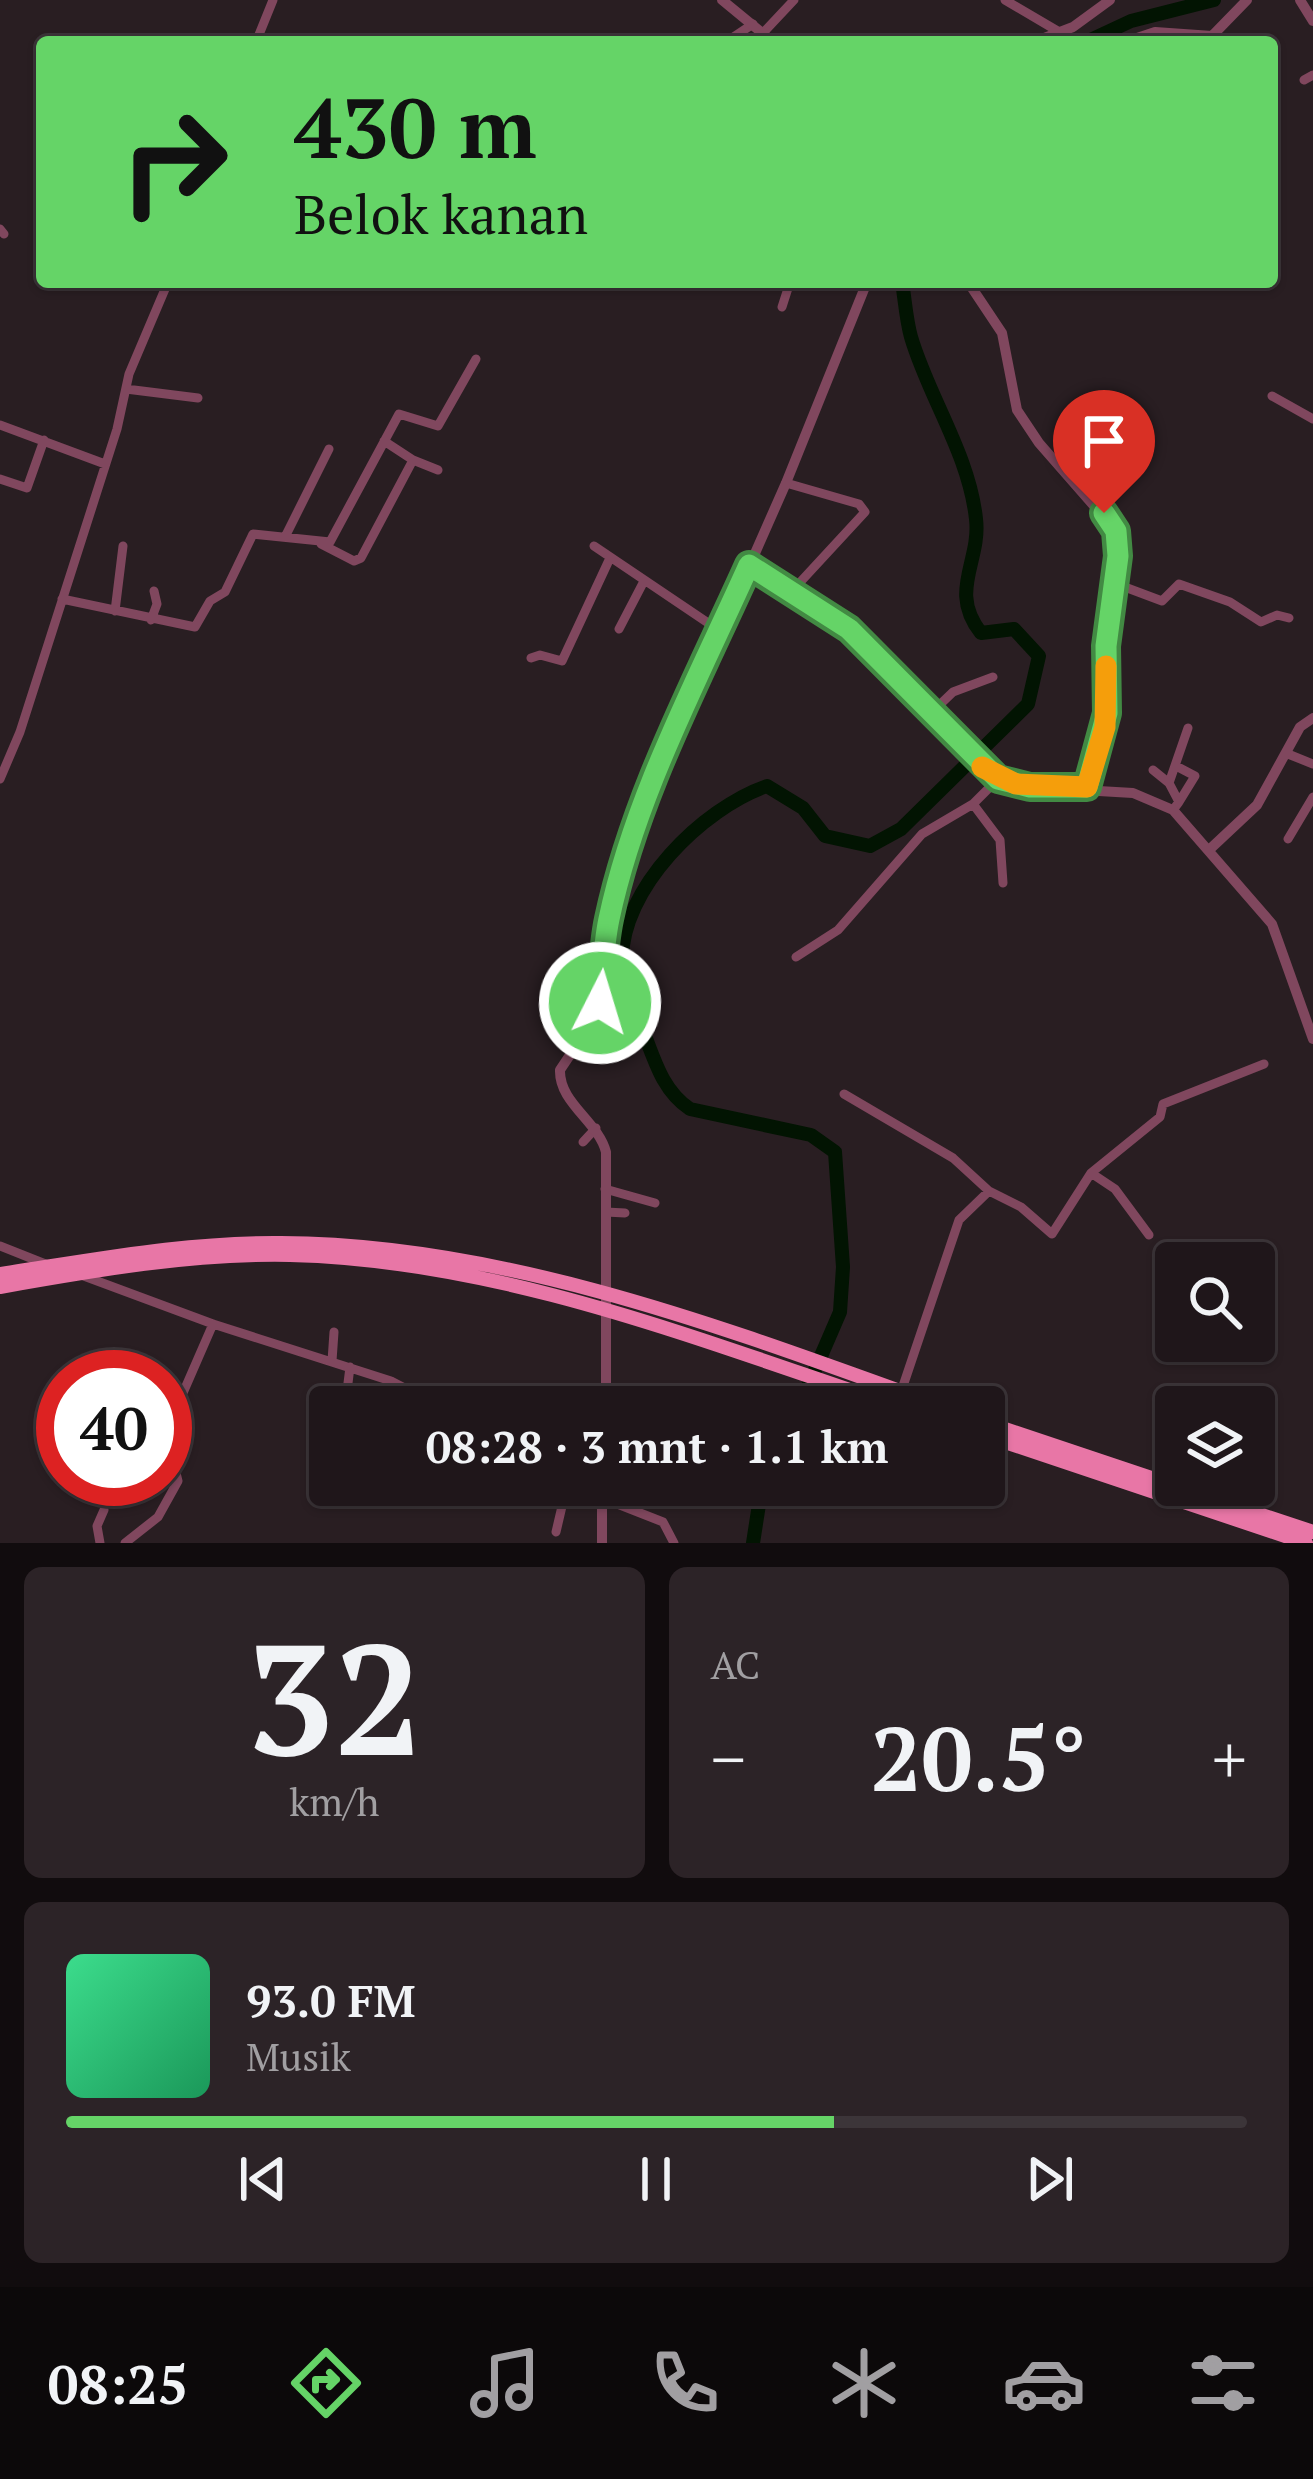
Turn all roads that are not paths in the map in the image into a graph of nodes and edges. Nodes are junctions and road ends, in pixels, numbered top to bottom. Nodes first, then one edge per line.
1 (273, 0) edge
2 (722, 0) edge
3 (794, 0) edge
4 (1005, 0) edge
5 (1110, 0) edge
6 (1247, 0) edge
7 (1300, 0) edge
8 (1313, 21) edge
9 (763, 33) edge
10 (1061, 33) junction
11 (258, 36) edge
12 (1052, 36) edge
13 (1143, 36) edge
14 (1212, 36) edge
15 (1212, 36) edge
16 (166, 288) edge
17 (788, 288) edge
18 (865, 288) edge
19 (972, 288) edge
20 (782, 307) dead end
21 (476, 359) dead end
22 (126, 388) junction
23 (1272, 396) dead end
24 (198, 398) dead end
25 (1313, 419) edge
26 (0, 425) edge
27 (44, 440) junction
28 (384, 441) junction
29 (329, 448) dead end
30 (412, 460) junction
31 (104, 464) junction
32 (438, 470) dead end
33 (0, 479) edge
34 (786, 483) junction
35 (285, 537) junction
36 (321, 544) junction
37 (123, 546) dead end
38 (594, 546) dead end
39 (610, 558) junction
40 (749, 565) junction
41 (643, 583) junction
42 (1114, 584) junction
43 (154, 591) dead end
44 (792, 591) junction
45 (62, 599) junction
46 (115, 611) junction
47 (1289, 618) dead end
48 (151, 620) junction
49 (619, 629) dead end
50 (720, 631) junction
51 (531, 658) dead end
52 (993, 677) dead end
53 (929, 715) junction
54 (1313, 718) edge
55 (1188, 728) dead end
56 (1288, 754) junction
57 (1313, 764) edge
58 (1176, 766) junction
59 (1153, 770) dead end
60 (0, 779) edge
61 (998, 779) junction
62 (1169, 783) junction
63 (1087, 787) junction
64 (1313, 797) edge
65 (973, 804) junction
66 (1176, 806) junction
67 (1288, 839) dead end
68 (1209, 850) junction
69 (1003, 883) dead end
70 (796, 957) dead end
71 (1313, 1039) edge
72 (1264, 1064) dead end
73 (844, 1094) dead end
74 (596, 1128) junction
75 (583, 1142) dead end
76 (1091, 1173) junction
77 (605, 1190) junction
78 (989, 1191) junction
79 (655, 1203) dead end
80 (606, 1212) junction
81 (625, 1213) dead end
82 (1149, 1235) dead end
83 (0, 1246) edge
84 (103, 1263) junction
85 (52, 1267) junction
86 (0, 1274) edge
87 (77, 1274) junction
88 (0, 1286) edge
89 (604, 1302) junction
90 (213, 1324) junction
91 (334, 1332) dead end
92 (332, 1361) junction
93 (350, 1367) junction
94 (192, 1368) edge
95 (348, 1386) edge
96 (393, 1386) edge
97 (606, 1386) edge
98 (862, 1386) edge
99 (905, 1386) edge
100 (1005, 1428) edge
101 (1005, 1442) edge
102 (164, 1506) edge
103 (562, 1506) edge
104 (602, 1506) edge
105 (630, 1506) edge
106 (104, 1510) dead end
107 (556, 1532) dead end
108 (1313, 1532) edge
109 (1284, 1540) edge
110 (100, 1543) edge
111 (125, 1543) edge
112 (602, 1543) edge
113 (674, 1543) edge
114 (1306, 1543) edge

1 - 11 street
2 - 9 street
3 - 9 street
4 - 10 street
5 - 10 street
6 - 14 street
7 - 8 street
10 - 12 street
13 - 15 street
16 - 22 street
17 - 20 street
18 - 34 street
19 - 42 street
21 - 28 street
22 - 24 street
22 - 31 street
23 - 25 street
26 - 27 street
27 - 31 street
27 - 33 street
28 - 30 street
28 - 36 street
29 - 35 street
30 - 32 street
30 - 36 street
31 - 45 street
34 - 40 street
34 - 44 street
35 - 36 street
35 - 48 street
37 - 46 street
38 - 39 street
39 - 41 street
39 - 51 street
40 - 44 street
40 - 50 street
41 - 49 street
41 - 50 street
42 - 47 street
42 - 63 street
43 - 48 street
44 - 53 street
45 - 46 street
45 - 60 street
46 - 48 street
50 - 74 street
52 - 53 street
53 - 61 street
54 - 56 street
55 - 58 street
56 - 57 street
56 - 68 street
58 - 62 street
58 - 66 street
59 - 62 street
61 - 63 street
61 - 65 street
62 - 66 street
63 - 66 street
64 - 67 street
65 - 69 street
65 - 70 street
66 - 68 street
68 - 71 street
72 - 76 street
73 - 78 street
74 - 75 street
74 - 77 street
76 - 78 street
76 - 82 street
77 - 79 street
77 - 80 street
78 - 99 street
80 - 81 street
80 - 89 street
83 - 85 street
84 - 85 highway
84 - 87 highway
84 - 89 highway
85 - 86 highway
85 - 87 street
87 - 88 highway
87 - 90 street
89 - 97 street
89 - 98 highway
90 - 92 street
90 - 94 street
91 - 92 street
92 - 93 street
93 - 95 street
93 - 96 street
100 - 108 highway
101 - 109 highway
102 - 111 street
103 - 107 street
104 - 112 street
105 - 113 street
106 - 110 street
109 - 114 highway

